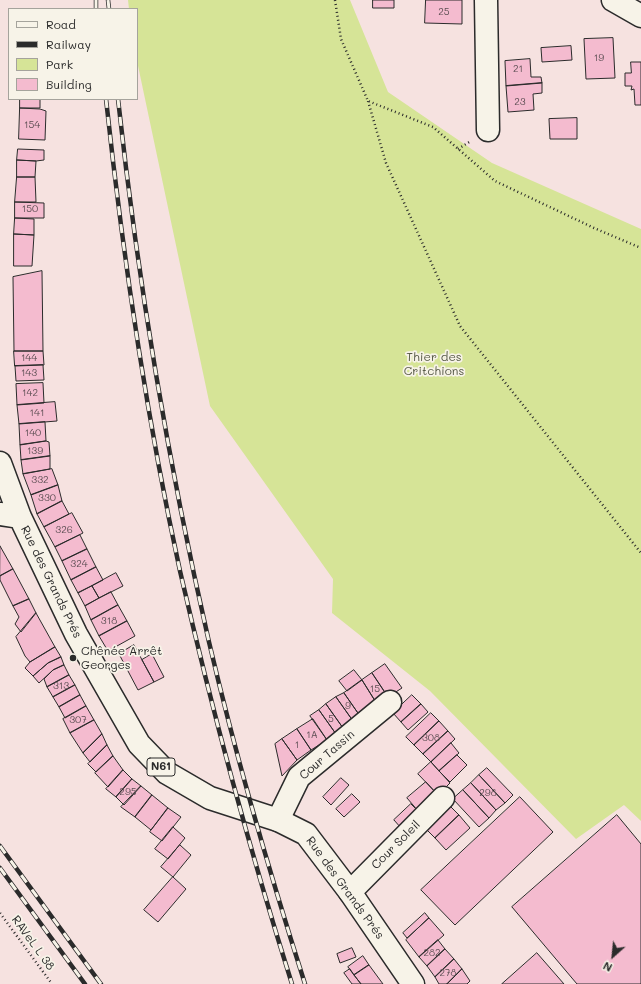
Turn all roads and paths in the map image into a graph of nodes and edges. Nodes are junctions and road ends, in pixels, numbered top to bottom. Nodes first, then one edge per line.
1 (335, 0) edge
2 (486, 0) edge
3 (613, 0) edge
4 (641, 16) edge
5 (368, 101) junction
6 (488, 130) dead end
7 (641, 248) edge
8 (0, 463) edge
9 (10, 516) edge
10 (641, 553) edge
11 (390, 702) dead end
12 (443, 798) dead end
13 (278, 820) junction
14 (350, 892) junction
15 (0, 913) edge
16 (52, 984) edge
17 (413, 984) edge

1 - 5 path
2 - 6 main road
3 - 4 main road
5 - 7 path
5 - 10 path
8 - 9 main road, Rue des Grands Prés / N61
9 - 13 main road, Rue des Grands Prés / N61
11 - 13 main road, Cour Tassin
12 - 14 main road, Cour Soleil
13 - 14 main road, Rue des Grands Prés / N61
14 - 17 main road, Rue des Grands Prés / N61
15 - 16 path, RAVeL L 38

